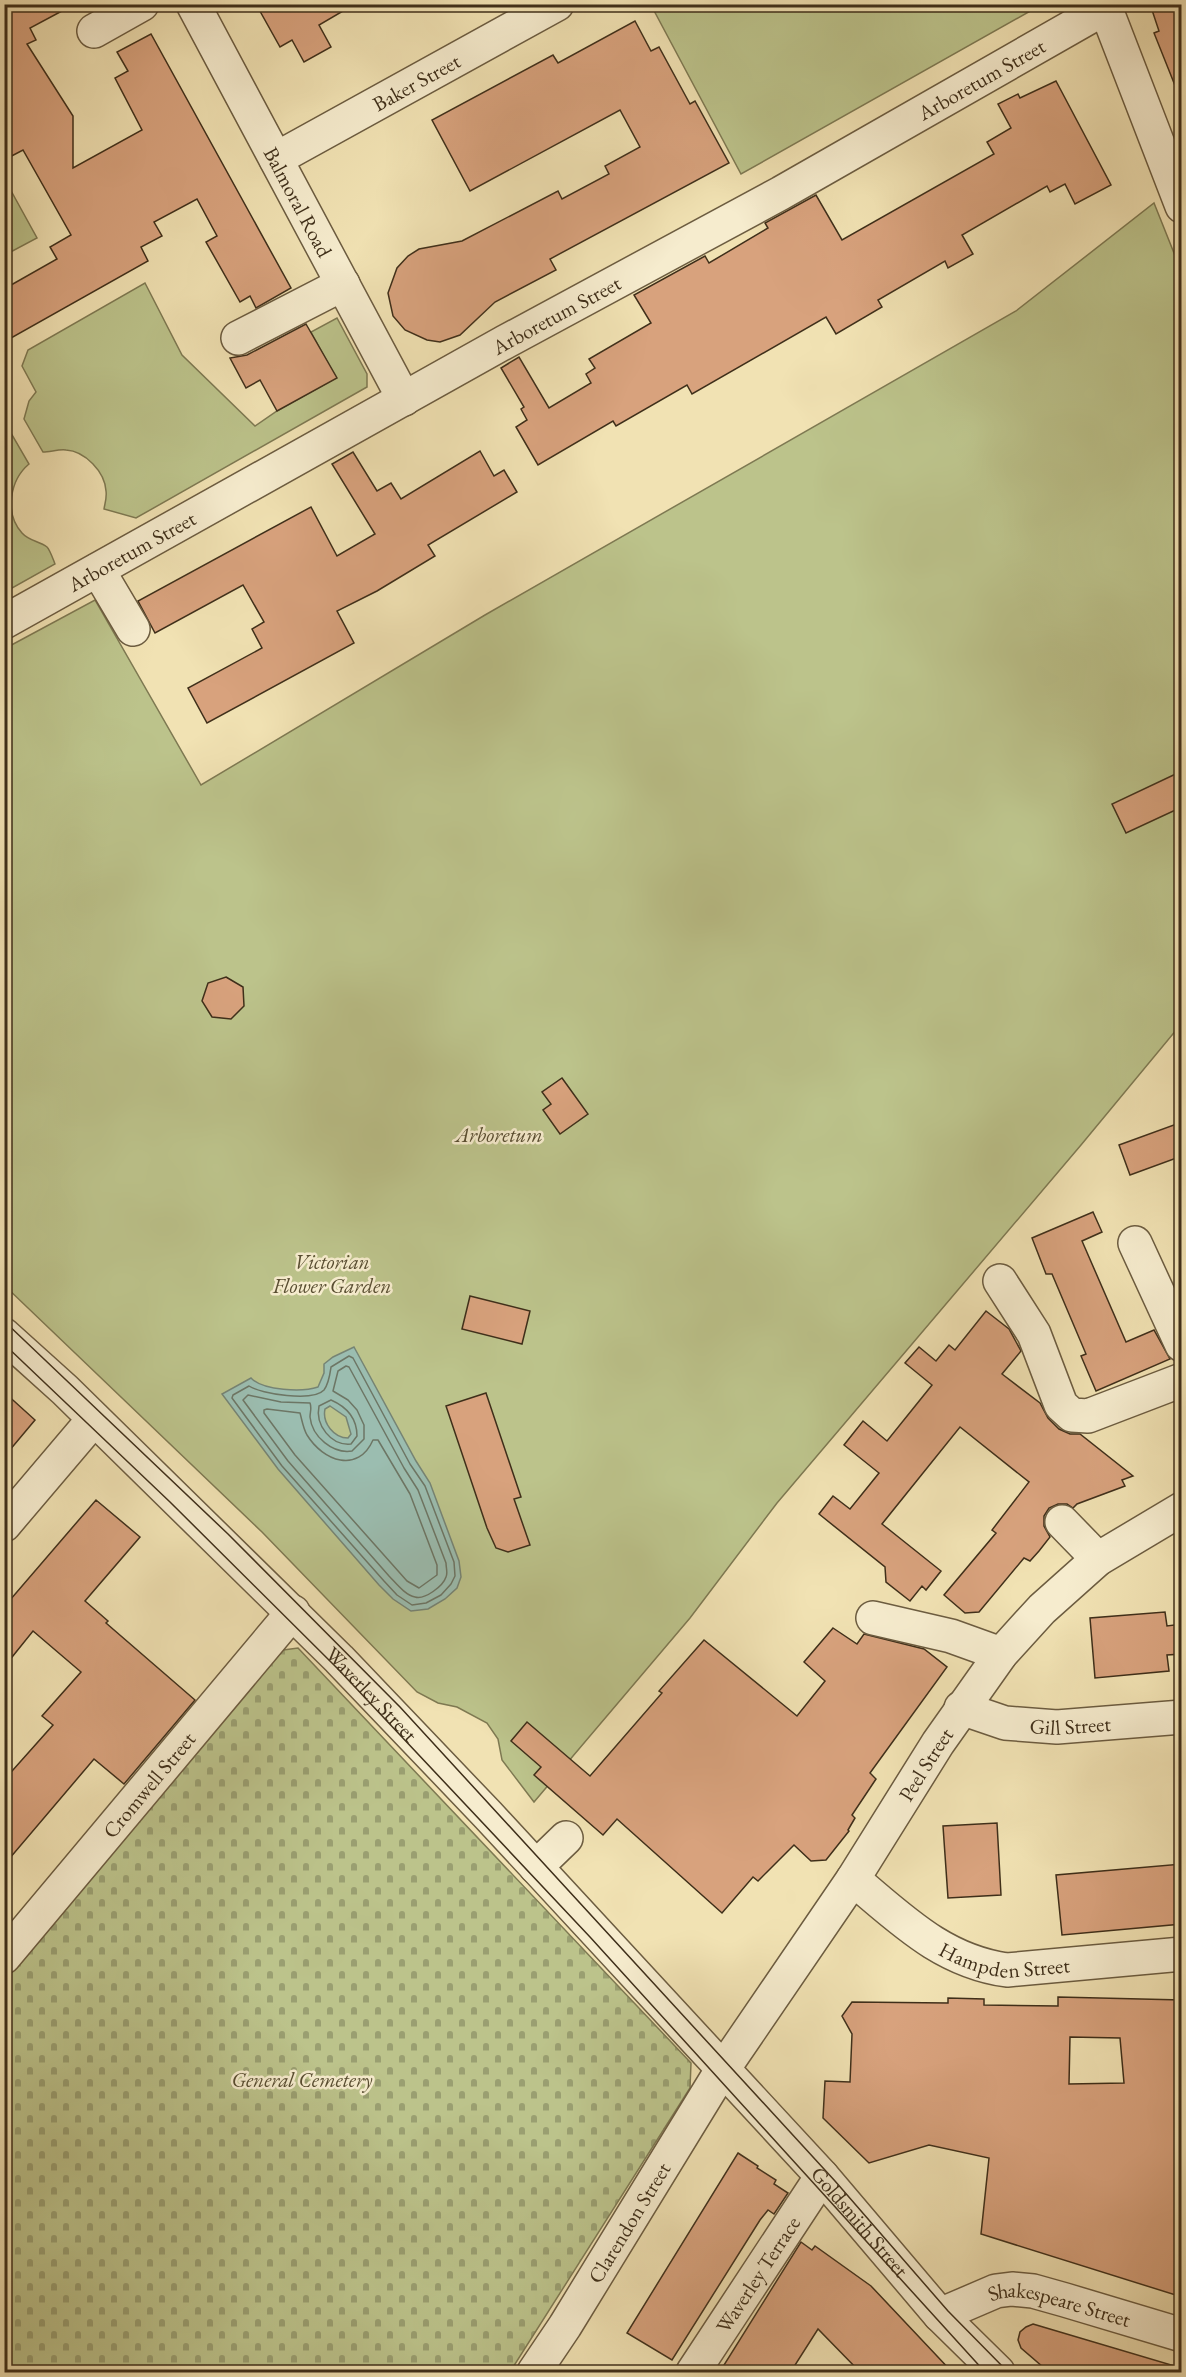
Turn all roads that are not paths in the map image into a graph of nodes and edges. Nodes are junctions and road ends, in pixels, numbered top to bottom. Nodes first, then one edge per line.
1 (142, 4) edge
2 (193, 4) edge
3 (556, 4) edge
4 (1105, 6) edge
5 (94, 31) dead end
6 (276, 159) junction
7 (1182, 206) edge
8 (343, 284) junction
9 (238, 338) dead end
10 (404, 399) junction
11 (98, 570) junction
12 (4, 622) edge
13 (133, 629) dead end
14 (1135, 1243) dead end
15 (1000, 1281) dead end
16 (4, 1335) edge
17 (1182, 1345) edge
18 (1182, 1380) edge
19 (94, 1419) junction
20 (1182, 1509) edge
21 (1062, 1522) dead end
22 (4, 1525) edge
23 (1098, 1559) junction
24 (293, 1612) junction
25 (873, 1618) dead end
26 (1001, 1653) junction
27 (961, 1708) junction
28 (1182, 1717) edge
29 (566, 1838) dead end
30 (536, 1867) junction
31 (853, 1879) junction
32 (1182, 1954) edge
33 (4, 1957) edge
34 (723, 2070) junction
35 (822, 2176) junction
36 (940, 2315) junction
37 (1182, 2335) edge
38 (534, 2373) edge
39 (693, 2373) edge
40 (998, 2373) edge

1 - 5 street
2 - 6 street, Balmoral Road
3 - 6 street, Baker Street
4 - 7 street
4 - 10 street, Arboretum Street
6 - 8 street, Balmoral Road
8 - 9 street
8 - 10 street, Balmoral Road
10 - 11 street, Arboretum Street
11 - 12 street, Arboretum Street
11 - 13 street
14 - 17 street
15 - 18 street
16 - 19 street, Waverley Street
19 - 22 street
19 - 24 street, Waverley Street
20 - 23 street, Peel Street
21 - 23 street
23 - 26 street, Peel Street
24 - 30 street, Waverley Street
24 - 33 street, Cromwell Street
25 - 26 street
26 - 27 street, Peel Street
27 - 28 street, Gill Street
27 - 31 street, Peel Street
29 - 30 street
30 - 34 street, Waverley Street
31 - 32 street, Hampden Street
31 - 34 street, Peel Street
34 - 35 street, Goldsmith Street
34 - 38 street, Clarendon Street
35 - 36 street, Goldsmith Street
35 - 39 street, Waverley Terrace
36 - 37 street, Shakespeare Street
36 - 40 street, Goldsmith Street

